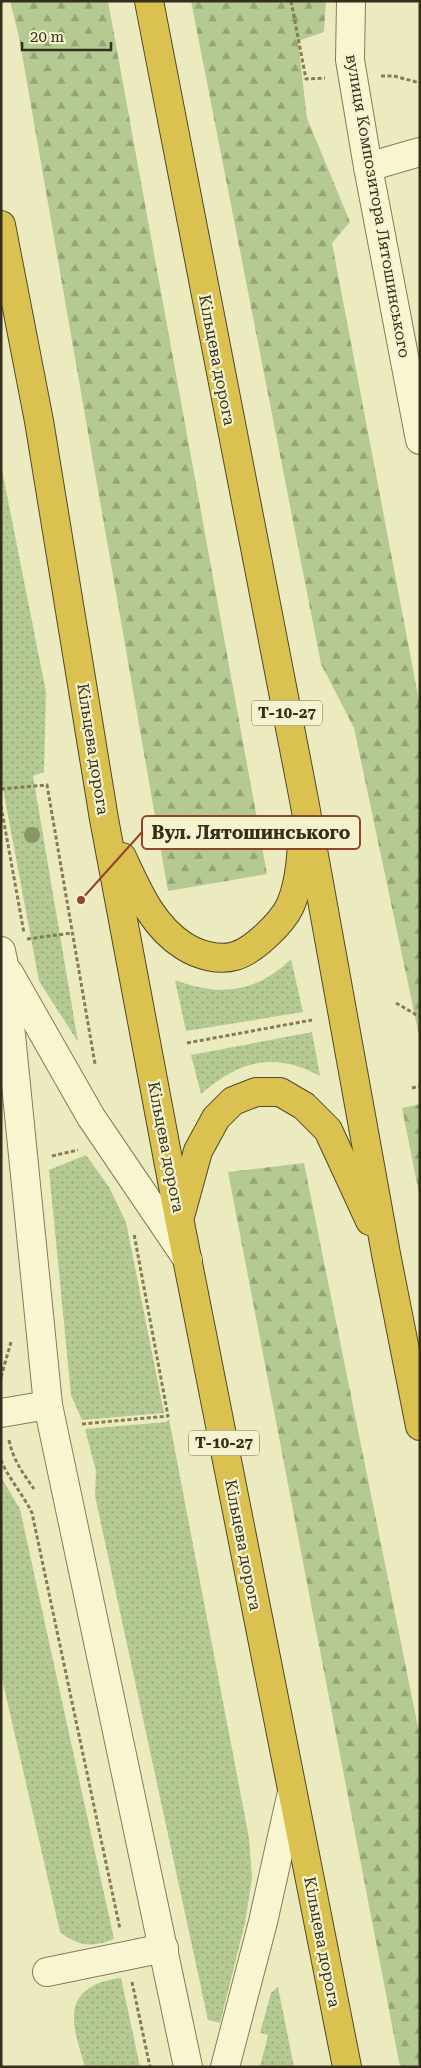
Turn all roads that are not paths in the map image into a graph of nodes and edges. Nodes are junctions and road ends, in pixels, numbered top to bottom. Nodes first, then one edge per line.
1 (149, 1) edge
2 (351, 1) edge
3 (420, 152) edge
4 (368, 168) junction
5 (1, 225) edge
6 (420, 440) edge
7 (304, 800) junction
8 (104, 819) junction
9 (11, 955) edge
10 (7, 1057) edge
11 (179, 1218) junction
12 (386, 1254) junction
13 (188, 1260) junction
14 (48, 1404) junction
15 (1, 1413) edge
16 (420, 1426) edge
17 (292, 1792) junction
18 (164, 1948) junction
19 (47, 1972) dead end
20 (188, 2067) edge
21 (226, 2067) edge
22 (347, 2067) edge

1 - 7 highway, Кільцева дорога / Т-10-27
2 - 4 street, вулиця Композитора Лятошинського
3 - 4 street
4 - 6 street, вулиця Композитора Лятошинського
5 - 8 highway, Кільцева дорога / Т-10-27
7 - 8 highway
7 - 12 highway, Кільцева дорога / Т-10-27
8 - 11 highway, Кільцева дорога / Т-10-27
9 - 10 street
9 - 13 street
10 - 14 street
11 - 12 highway
11 - 13 highway, Кільцева дорога / Т-10-27
12 - 16 highway, Кільцева дорога / Т-10-27
13 - 17 highway, Кільцева дорога / Т-10-27
14 - 15 street
14 - 18 street
17 - 21 street
17 - 22 highway, Кільцева дорога / Т-10-27
18 - 19 street
18 - 20 street

